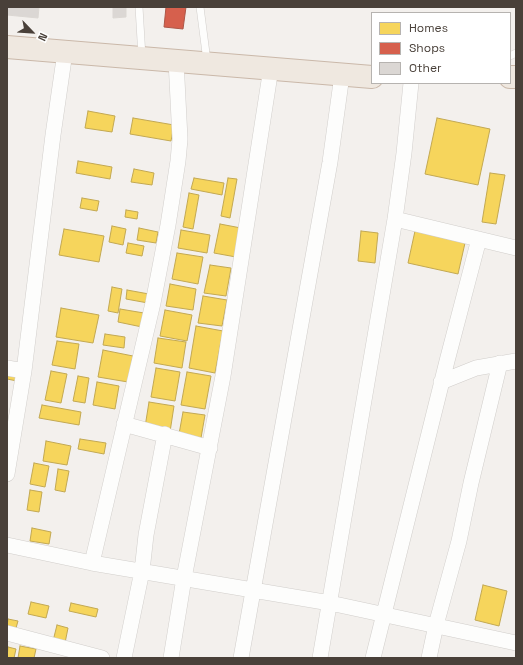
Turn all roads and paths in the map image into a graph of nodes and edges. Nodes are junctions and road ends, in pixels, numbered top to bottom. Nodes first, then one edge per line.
1 (139, 7) edge
2 (200, 7) edge
3 (7, 47) edge
4 (65, 52) junction
5 (142, 58) junction
6 (176, 60) junction
7 (208, 63) junction
8 (271, 68) junction
9 (342, 75) junction
10 (371, 77) edge
11 (411, 84) edge
12 (395, 219) junction
13 (479, 239) junction
14 (516, 248) edge
15 (516, 361) edge
16 (500, 363) junction
17 (7, 368) edge
18 (24, 371) junction
19 (441, 382) junction
20 (124, 424) junction
21 (165, 434) junction
22 (210, 448) junction
23 (7, 474) edge
24 (7, 545) edge
25 (92, 563) junction
26 (142, 571) junction
27 (184, 578) junction
28 (253, 590) junction
29 (330, 603) junction
30 (383, 614) junction
31 (436, 625) junction
32 (7, 633) edge
33 (516, 643) edge
34 (102, 658) edge
35 (124, 658) edge
36 (170, 658) edge
37 (241, 658) edge
38 (320, 658) edge
39 (373, 658) edge
40 (429, 658) edge

1 - 5 lane
2 - 7 lane
3 - 4 highway
4 - 5 highway
4 - 18 street
5 - 6 highway
6 - 7 highway
6 - 20 street
7 - 8 highway
8 - 9 highway
8 - 22 street
9 - 10 highway
9 - 28 street
11 - 12 street
12 - 13 street
12 - 29 street
13 - 14 street
13 - 19 street
15 - 16 street
16 - 19 street
16 - 31 street
17 - 18 street
18 - 23 street
19 - 30 street
20 - 21 street
20 - 25 street
21 - 22 street
21 - 26 street
22 - 27 street
24 - 25 street
25 - 26 street
26 - 27 street
26 - 35 street
27 - 28 street
27 - 36 street
28 - 29 street
28 - 37 street
29 - 30 street
29 - 38 street
30 - 31 street
30 - 39 street
31 - 33 street
31 - 40 street
32 - 34 street

